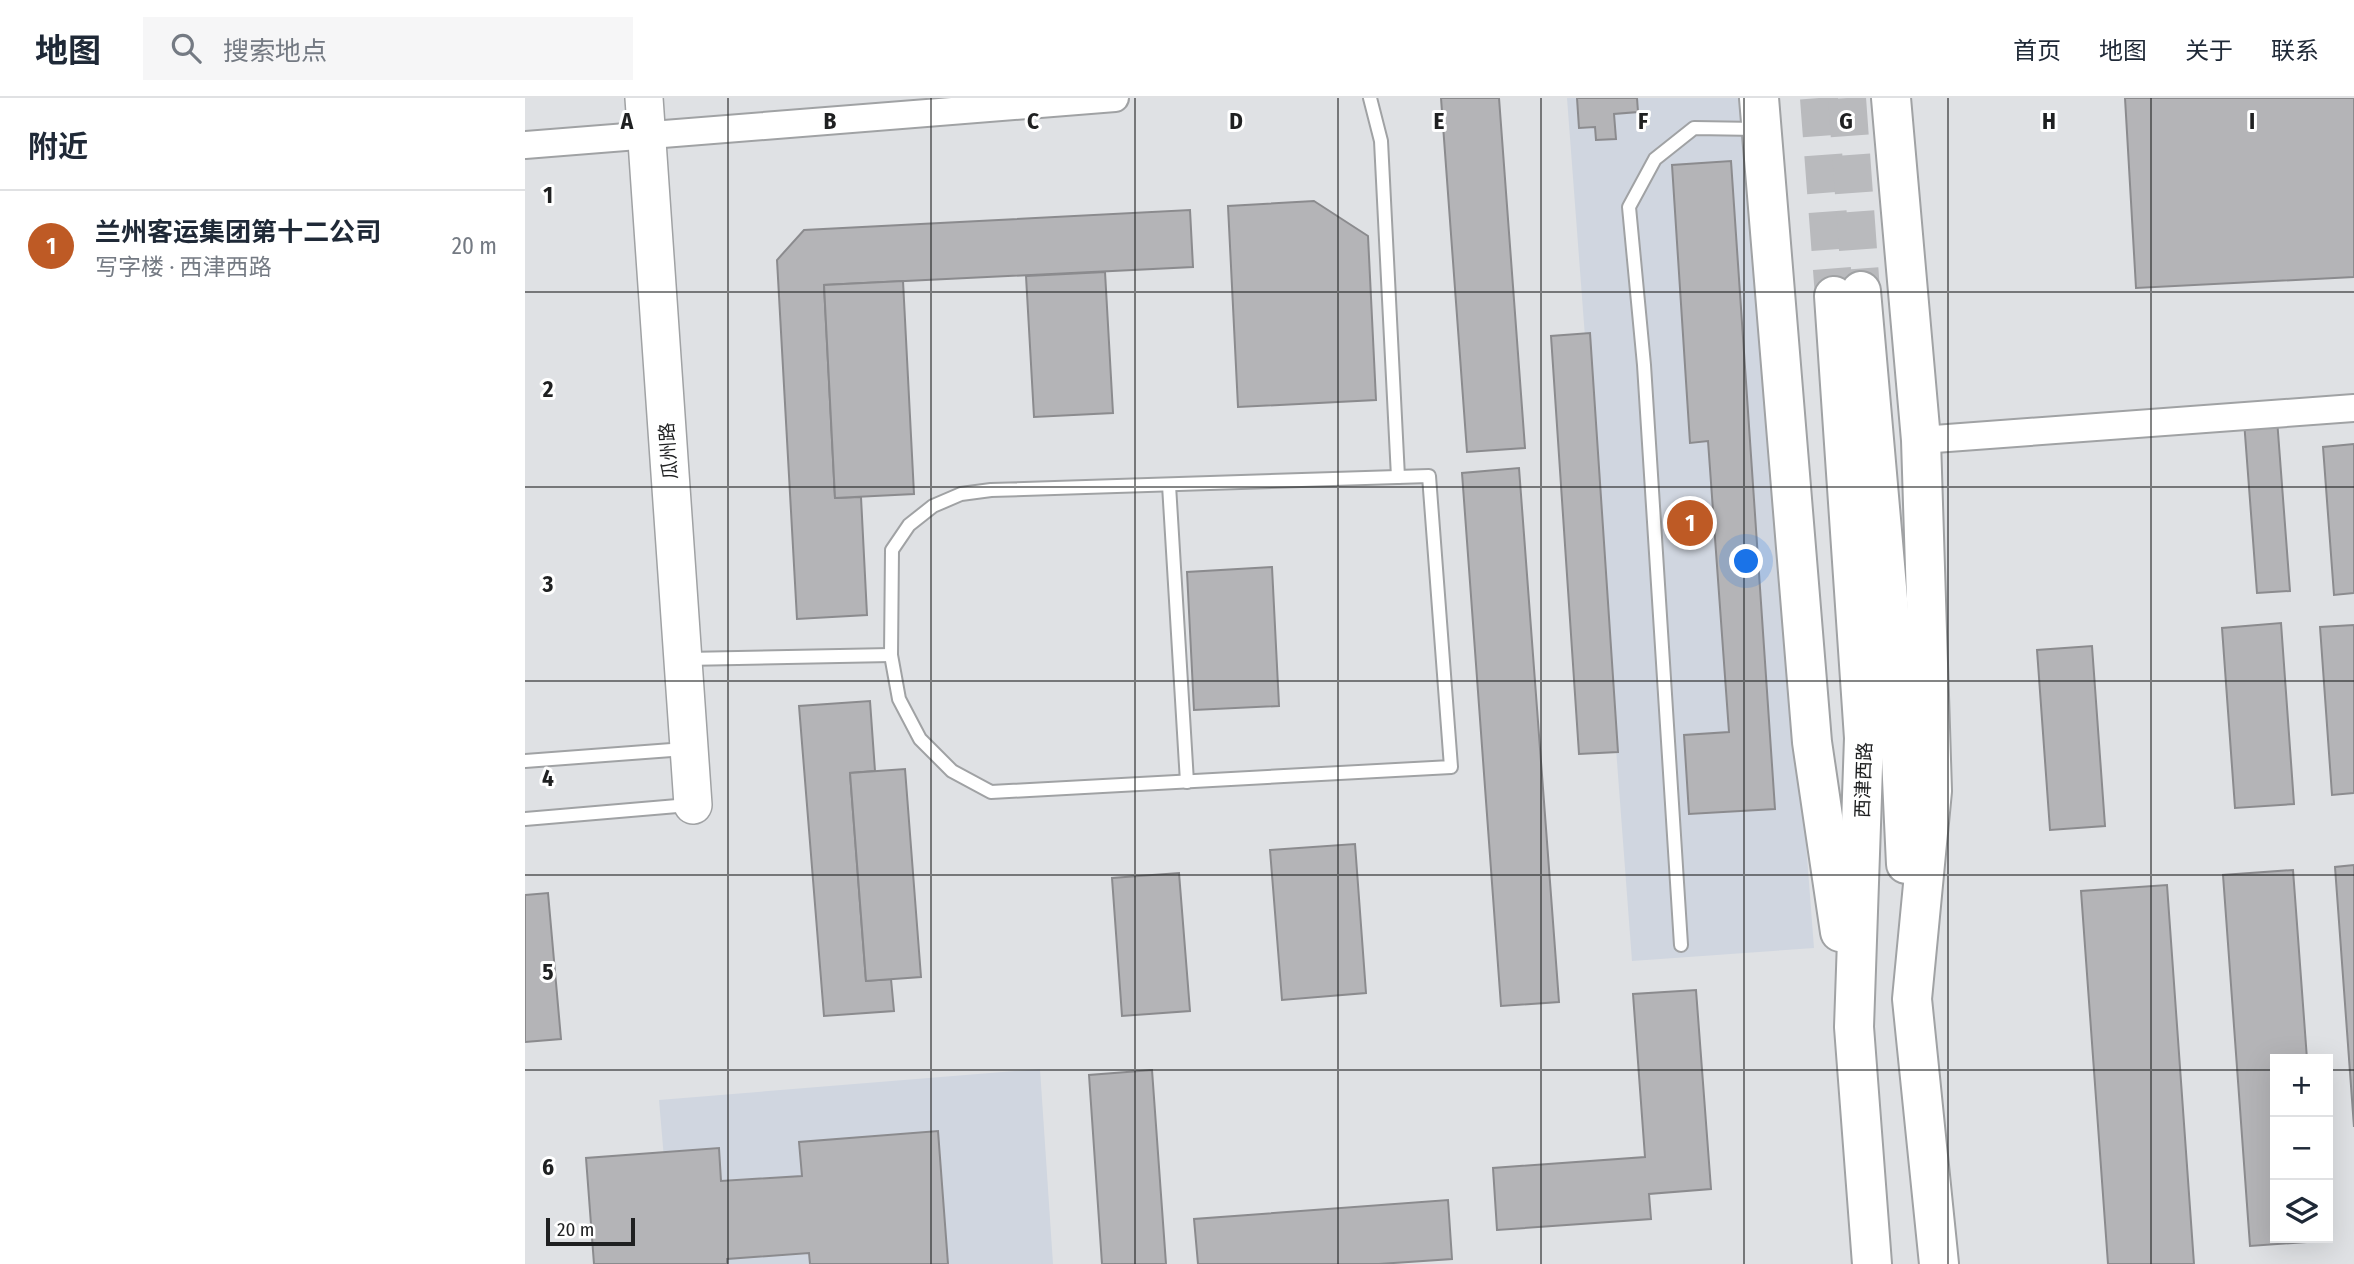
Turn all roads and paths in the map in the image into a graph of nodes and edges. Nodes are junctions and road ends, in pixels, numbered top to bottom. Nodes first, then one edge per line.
1 (644, 98) edge
2 (1115, 98) edge
3 (1370, 98) edge
4 (1891, 98) edge
5 (1760, 114) edge
6 (647, 136) junction
7 (525, 145) edge
8 (2354, 408) edge
9 (1921, 440) junction
10 (1398, 477) junction
11 (1170, 485) junction
12 (891, 655) junction
13 (683, 659) junction
14 (688, 748) junction
15 (525, 761) edge
16 (1187, 782) junction
17 (693, 805) joint
18 (525, 819) edge
19 (1681, 945) dead end
20 (1912, 999) junction
21 (1854, 1027) junction
22 (1872, 1264) edge
23 (1939, 1264) edge

1 - 6 street, 瓜州路
2 - 6 street
3 - 10 lane
4 - 9 main road, 西津西路
5 - 19 lane
5 - 21 main road
6 - 7 street
6 - 13 street, 瓜州路
8 - 9 street
9 - 20 main road, 西津西路
10 - 11 lane
10 - 16 lane
11 - 12 lane
11 - 16 lane
12 - 13 lane
12 - 16 lane
13 - 14 street, 瓜州路
14 - 15 lane
14 - 17 street, 瓜州路
17 - 18 lane
20 - 21 main road, 西津西路
20 - 23 main road, 西津西路
21 - 22 main road, 西津西路

